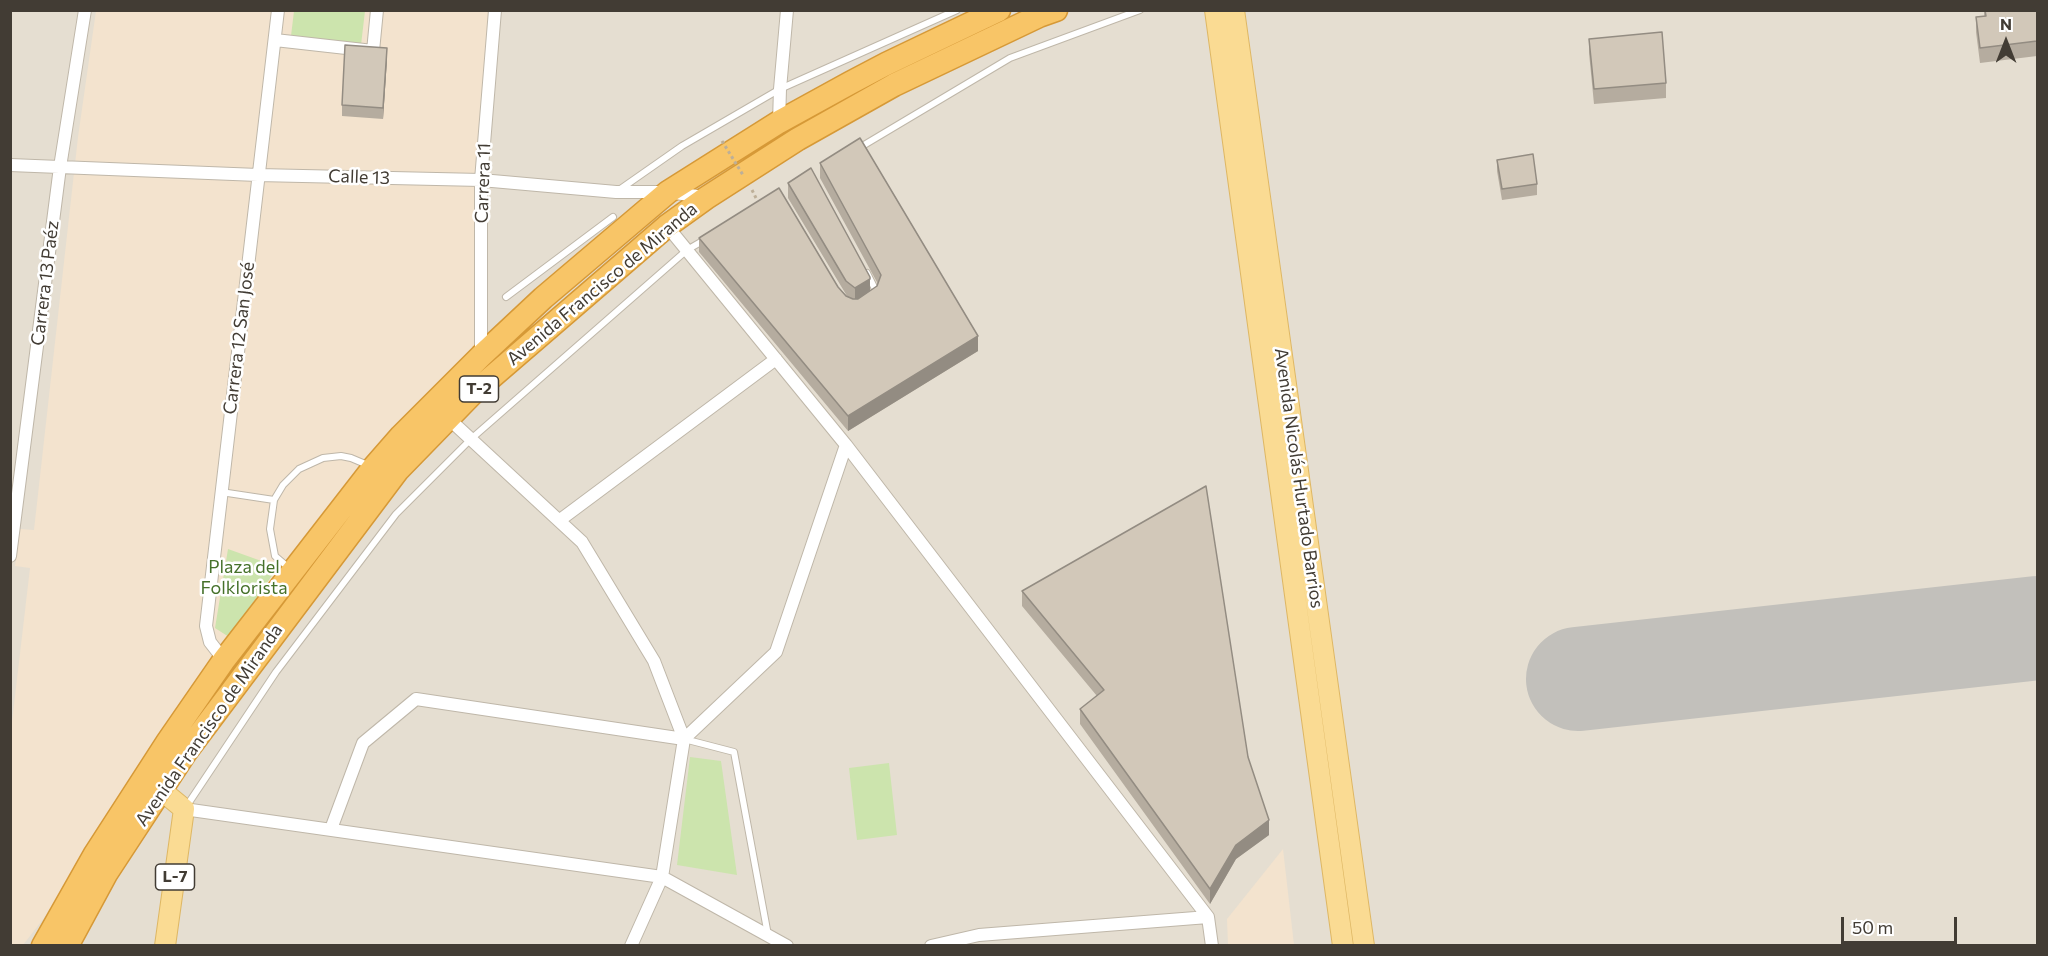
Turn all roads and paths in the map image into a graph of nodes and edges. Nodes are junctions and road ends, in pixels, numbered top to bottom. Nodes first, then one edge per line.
1 (85, 10) edge
2 (278, 10) edge
3 (377, 10) edge
4 (495, 10) edge
5 (787, 10) edge
6 (957, 10) edge
7 (999, 10) edge
8 (1140, 10) edge
9 (1215, 10) edge
10 (1234, 10) edge
11 (1044, 12) edge
12 (275, 40) junction
13 (780, 89) junction
14 (779, 122) junction
15 (722, 141) dead end
16 (852, 152) edge
17 (10, 165) edge
18 (60, 167) junction
19 (258, 175) junction
20 (743, 175) dead end
21 (481, 180) junction
22 (616, 192) junction
23 (668, 192) junction
24 (706, 198) junction
25 (613, 217) dead end
26 (667, 226) junction
27 (708, 238) edge
28 (597, 240) junction
29 (687, 250) junction
30 (861, 262) edge
31 (528, 280) junction
32 (506, 297) dead end
33 (874, 297) edge
34 (543, 298) junction
35 (481, 356) junction
36 (776, 358) junction
37 (465, 387) junction
38 (448, 418) junction
39 (471, 439) junction
40 (846, 445) junction
41 (373, 468) junction
42 (221, 492) junction
43 (274, 500) junction
44 (560, 520) junction
45 (10, 555) edge
46 (293, 571) junction
47 (224, 660) junction
48 (244, 673) junction
49 (684, 739) junction
50 (177, 747) junction
51 (161, 790) junction
52 (184, 809) junction
53 (331, 829) junction
54 (662, 877) junction
55 (1208, 917) junction
56 (768, 936) junction
57 (43, 945) edge
58 (67, 945) edge
59 (162, 945) edge
60 (631, 945) edge
61 (787, 945) edge
62 (931, 945) edge
63 (1212, 945) edge
64 (1343, 945) edge
65 (1364, 945) edge

1 - 18 street, Carrera 13 Paéz
2 - 12 street, Carrera 12 San José
3 - 12 street
4 - 21 street, Carrera 11
5 - 13 street
6 - 13 lane
7 - 14 highway, Avenida Francisco de Miranda / T-2
8 - 16 lane
9 - 64 main road, Avenida Nicolás Hurtado Barrios
10 - 65 main road, Avenida Nicolás Hurtado Barrios
11 - 24 highway, Avenida Francisco de Miranda / T-2
12 - 19 street, Carrera 12 San José
13 - 14 street
13 - 22 lane
14 - 23 highway, Avenida Francisco de Miranda / T-2
15 - 20 path, bridge
17 - 18 street, Calle 13
18 - 19 street, Calle 13
18 - 45 street, Carrera 13 Paéz
19 - 21 street, Calle 13
19 - 42 street, Carrera 12 San José
21 - 22 street, Calle 13
21 - 35 street, Carrera 11
22 - 23 street, Calle 13
23 - 24 street, Calle 13
23 - 28 highway, Avenida Francisco de Miranda / T-2
24 - 26 highway, Avenida Francisco de Miranda / T-2
25 - 28 lane, Avenida Francisco de Miranda
26 - 29 street
26 - 37 highway, Avenida Francisco de Miranda / T-2
27 - 29 lane, Avenida Francisco de Miranda
28 - 31 lane, Avenida Francisco de Miranda
28 - 34 highway, Avenida Francisco de Miranda / T-2
29 - 36 street
29 - 39 lane, Avenida Francisco de Miranda
30 - 33 lane
31 - 32 lane, Avenida Francisco de Miranda
31 - 34 lane
34 - 35 highway, Avenida Francisco de Miranda / T-2
35 - 37 highway, Avenida Francisco de Miranda / T-2
36 - 40 street
36 - 44 street
37 - 38 highway, Avenida Francisco de Miranda / T-2
37 - 41 highway, Avenida Francisco de Miranda / T-2
38 - 39 street
38 - 48 highway, Avenida Francisco de Miranda / T-2
39 - 44 street
39 - 52 lane, Avenida Francisco de Miranda
40 - 49 street
40 - 55 street
41 - 43 lane
41 - 46 highway, Avenida Francisco de Miranda / T-2
42 - 43 lane
42 - 47 street, Carrera 12 San José
43 - 46 lane
44 - 49 street
46 - 47 highway, Avenida Francisco de Miranda / T-2
47 - 48 highway
47 - 50 highway, Avenida Francisco de Miranda / T-2
48 - 50 highway, Avenida Francisco de Miranda / T-2
49 - 53 street
49 - 54 street
49 - 56 lane
50 - 51 highway, Avenida Francisco de Miranda / T-2
50 - 57 highway, Avenida Francisco de Miranda / T-2
51 - 52 main road
51 - 58 highway, Avenida Francisco de Miranda / T-2
52 - 53 street
52 - 59 main road, L-7
53 - 54 street
54 - 56 street
54 - 60 street
55 - 62 street
55 - 63 street
56 - 61 street

